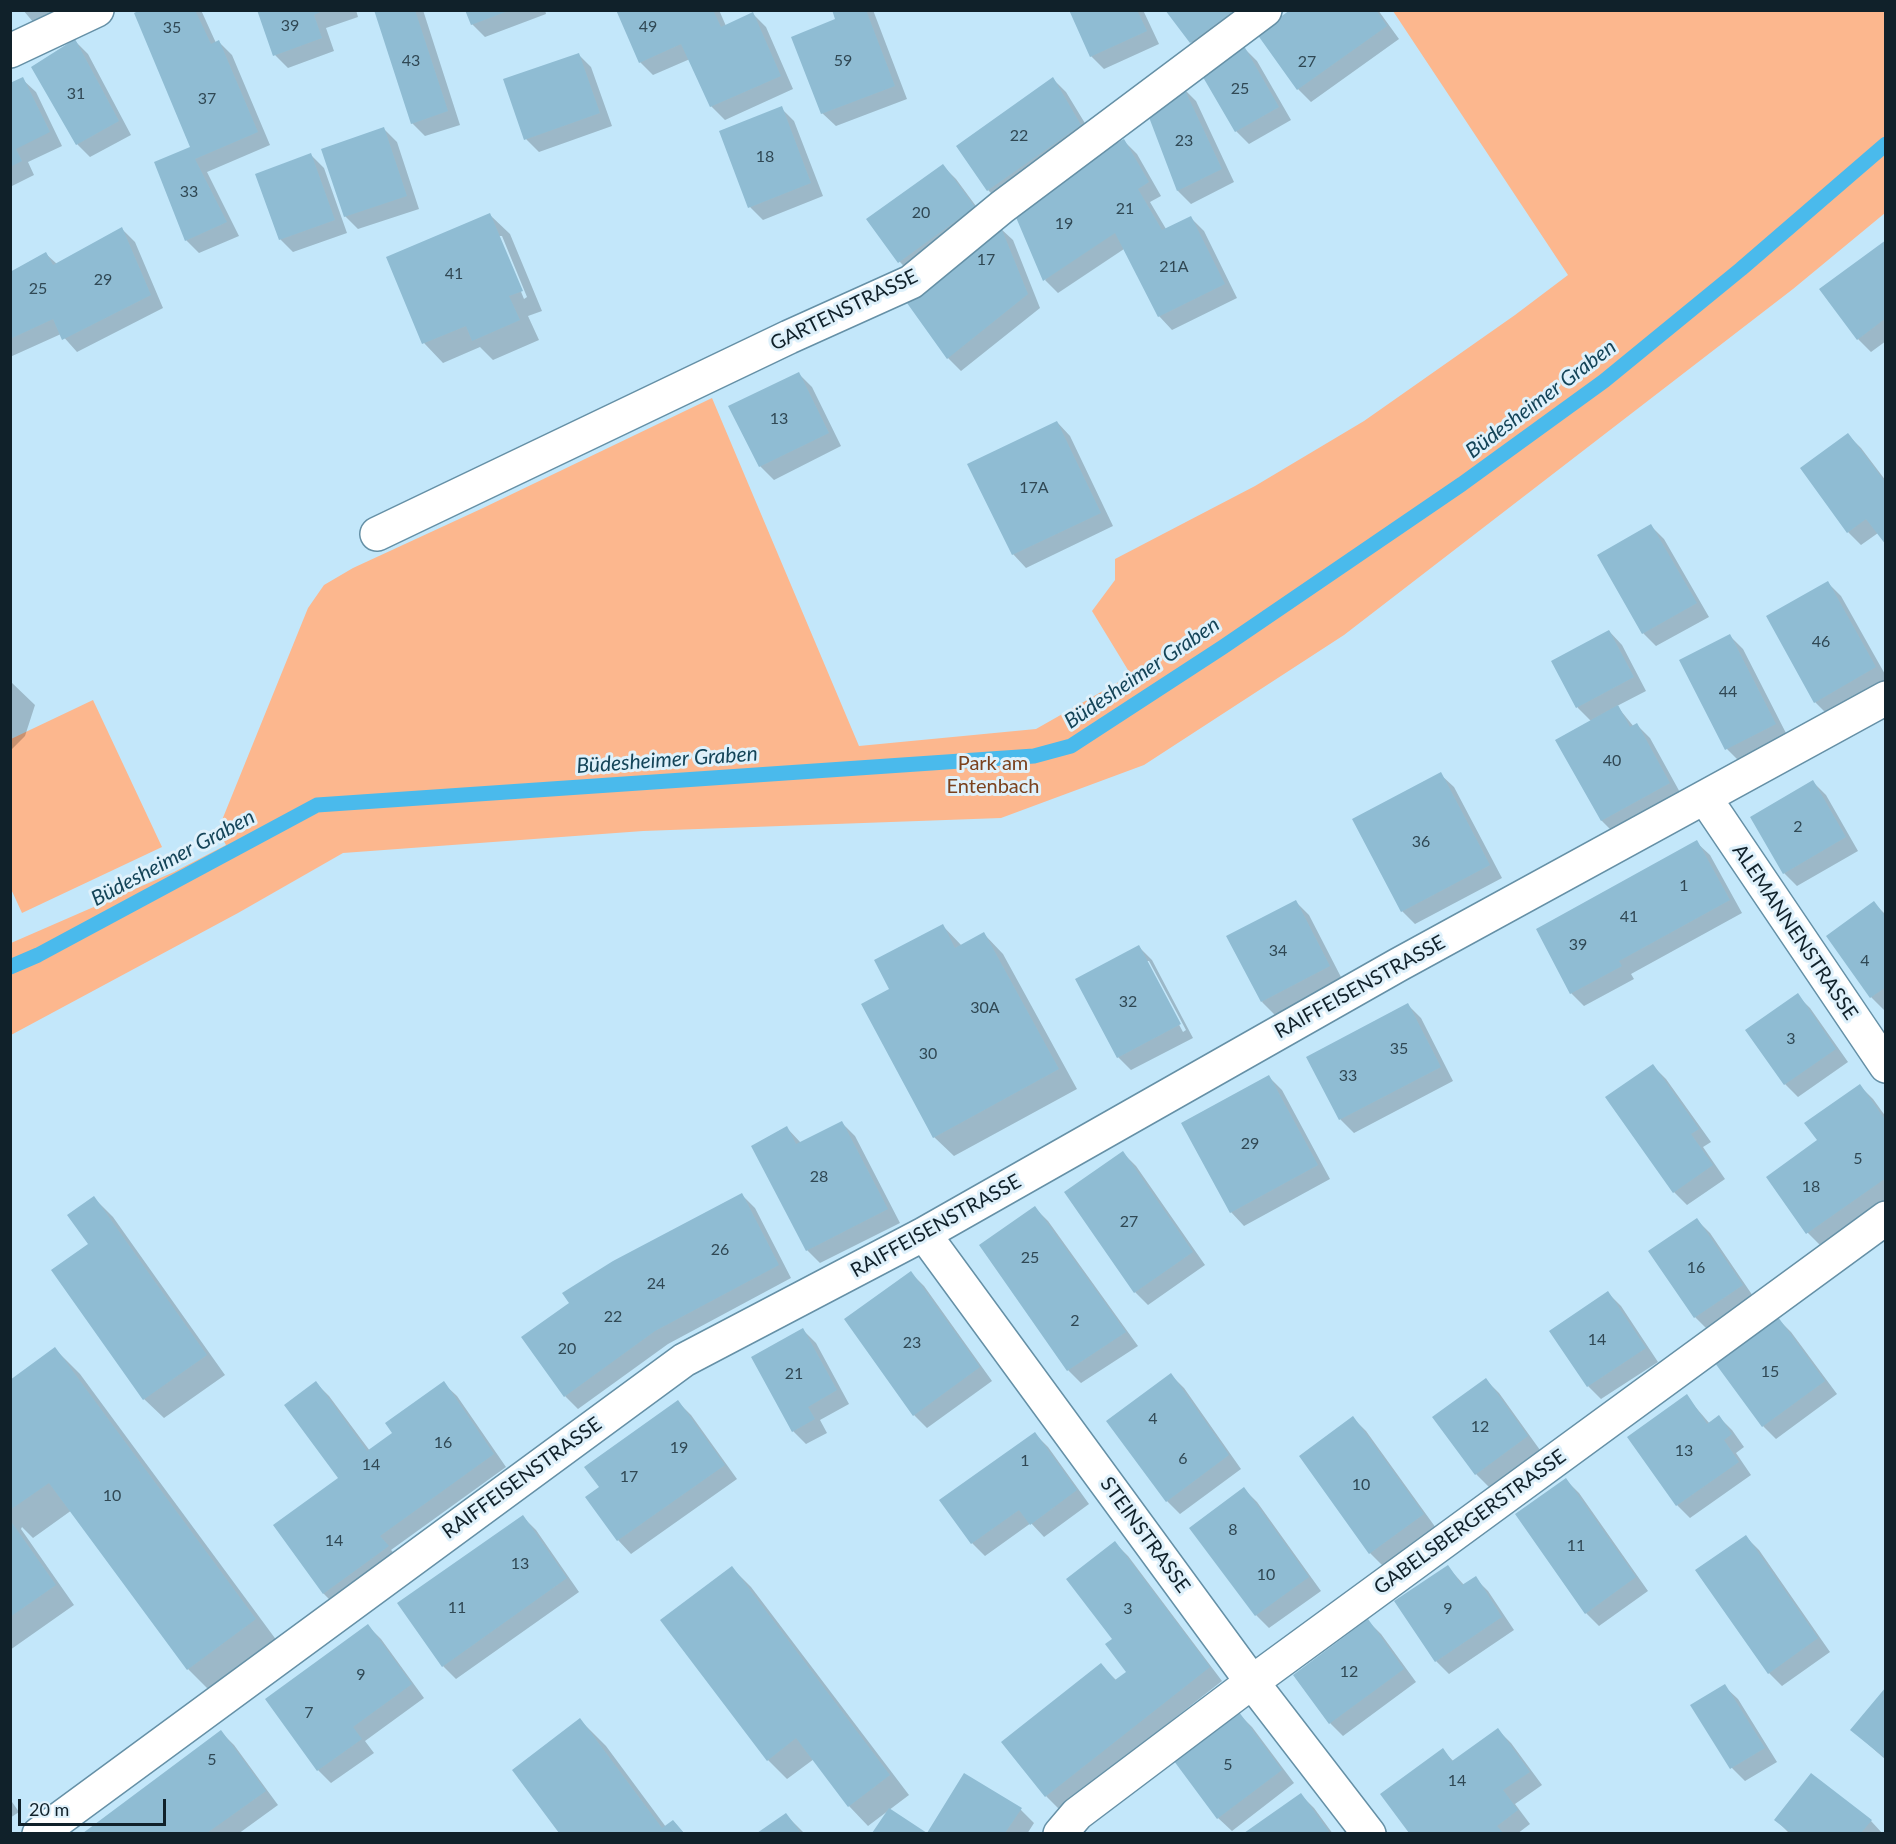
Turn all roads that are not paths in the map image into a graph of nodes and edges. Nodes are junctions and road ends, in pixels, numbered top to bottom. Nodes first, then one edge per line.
1 (97, 10) edge
2 (1254, 14) edge
3 (10, 51) edge
4 (377, 534) dead end
5 (1886, 698) edge
6 (1705, 798) junction
7 (1886, 1066) edge
8 (1886, 1218) edge
9 (924, 1234) junction
10 (1252, 1682) junction
11 (39, 1833) edge
12 (1060, 1833) edge
13 (1369, 1833) edge

1 - 3 street
2 - 4 street, GARTENSTRASSE
5 - 6 street, RAIFFEISENSTRASSE
6 - 7 street, ALEMANNENSTRASSE
6 - 9 street, RAIFFEISENSTRASSE
8 - 10 street, GABELSBERGERSTRASSE
9 - 10 street, STEINSTRASSE
9 - 11 street, RAIFFEISENSTRASSE
10 - 12 street, GABELSBERGERSTRASSE
10 - 13 street, STEINSTRASSE

